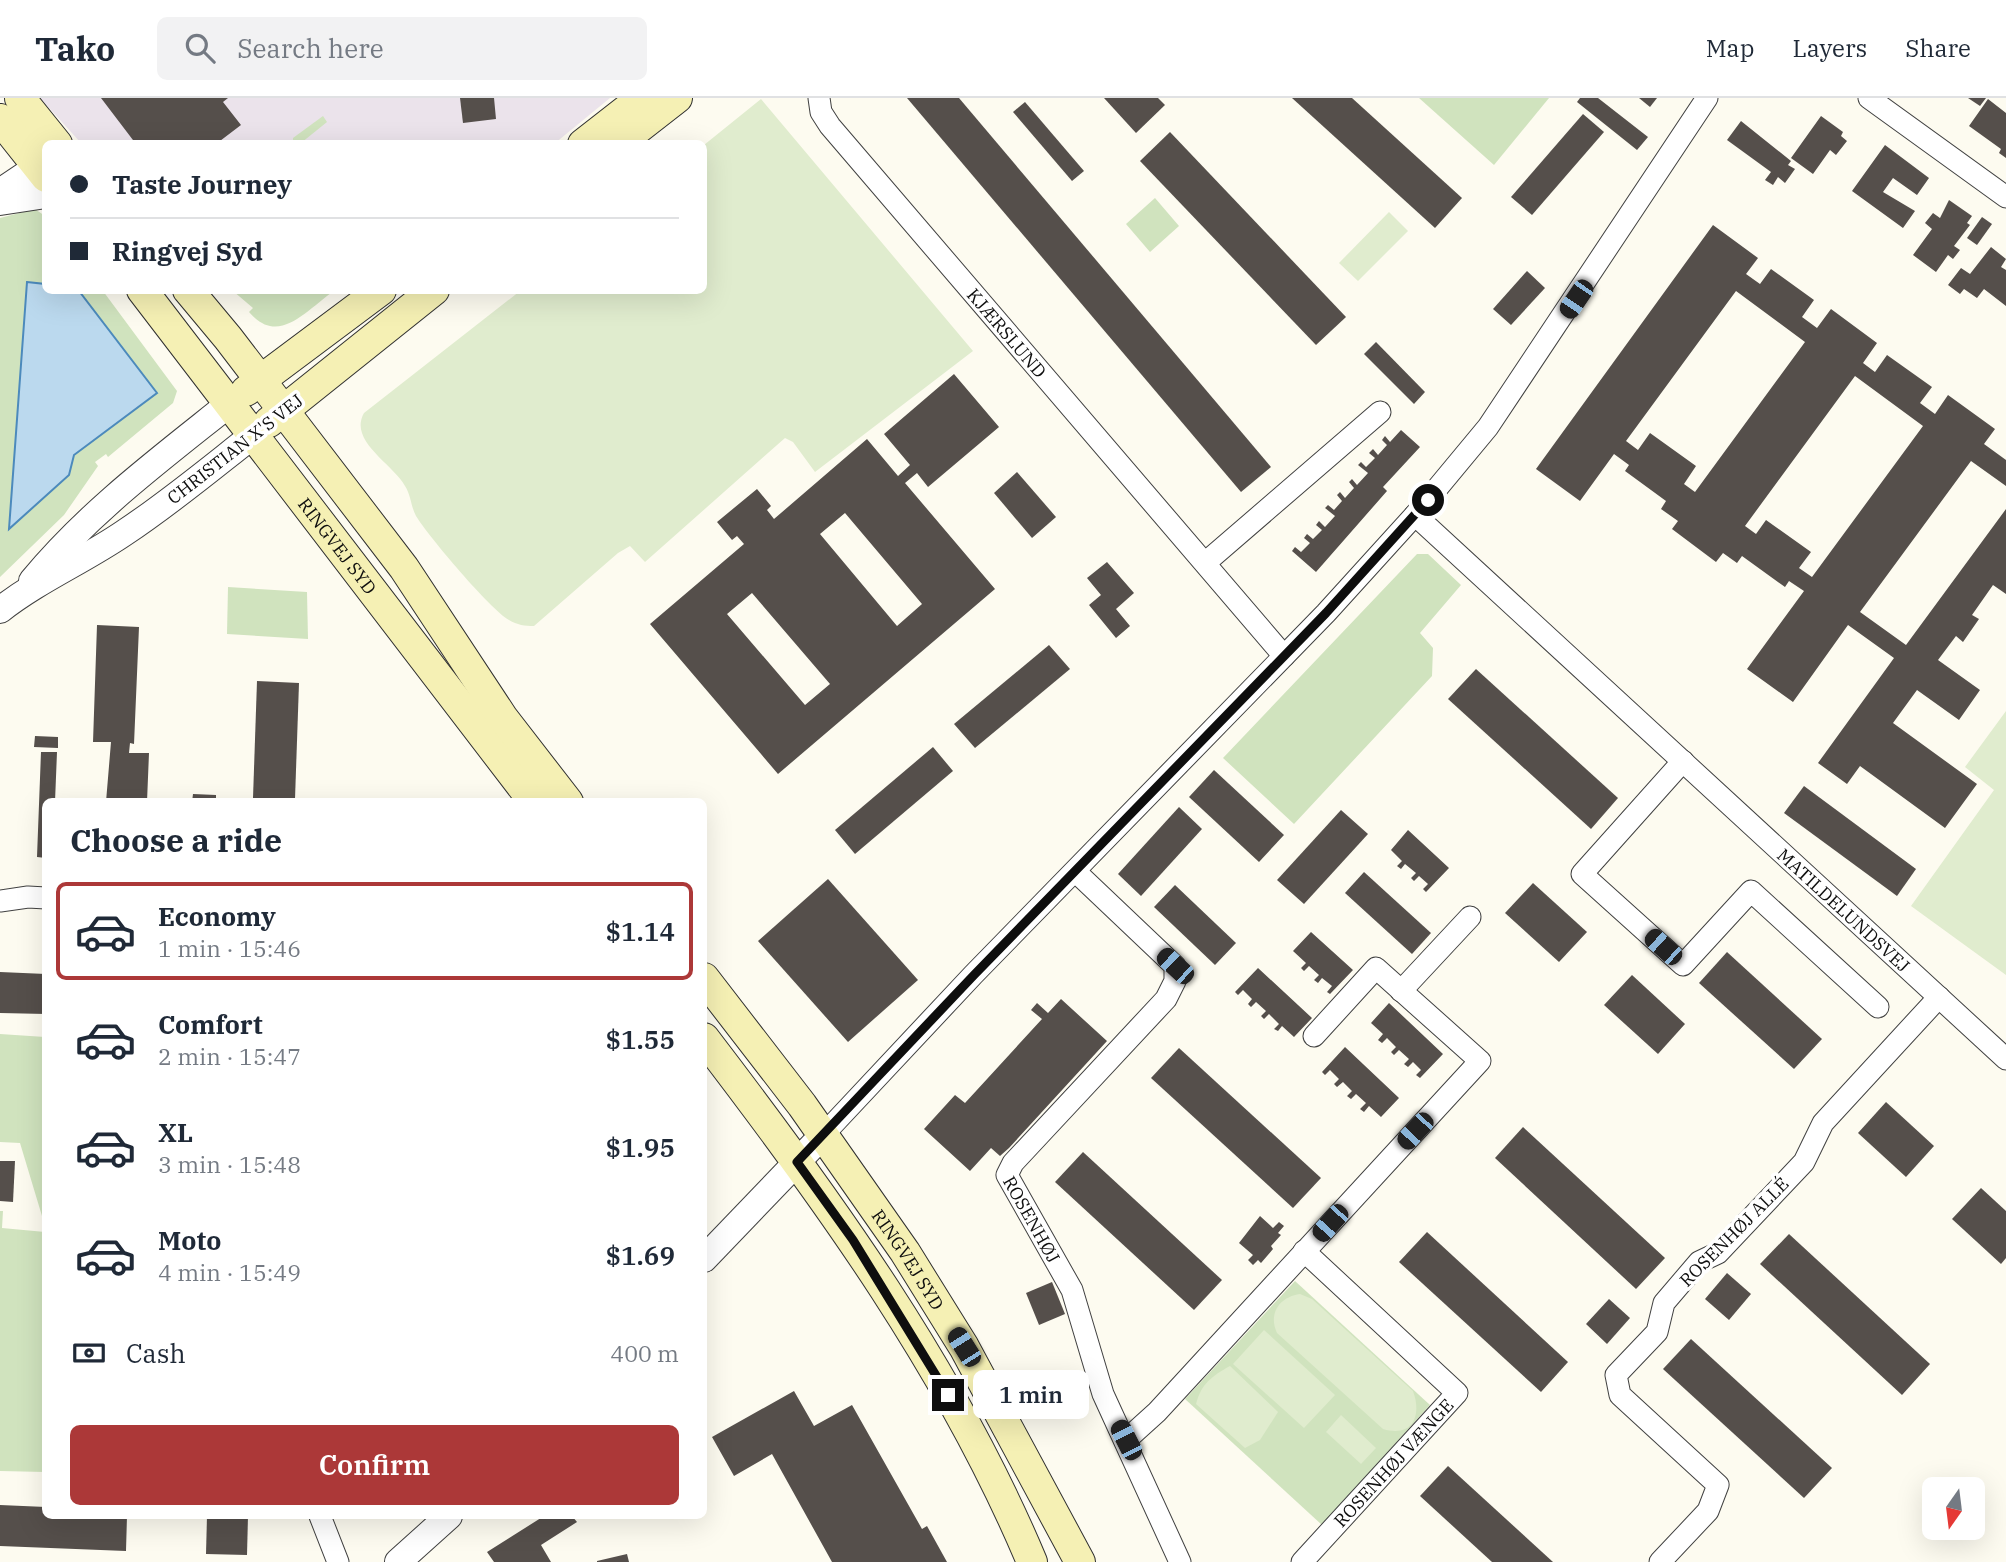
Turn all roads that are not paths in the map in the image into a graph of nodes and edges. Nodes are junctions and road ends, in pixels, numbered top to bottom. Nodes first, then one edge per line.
1 (20, 98) edge
2 (642, 98) edge
3 (677, 98) edge
4 (819, 98) edge
5 (1707, 98) edge
6 (1873, 99) edge
7 (0, 119) edge
8 (54, 140) edge
9 (588, 140) edge
10 (623, 140) edge
11 (42, 176) edge
12 (42, 177) edge
13 (42, 178) edge
14 (0, 192) edge
15 (2006, 197) edge
16 (0, 202) edge
17 (145, 294) edge
18 (191, 294) edge
19 (376, 294) edge
20 (428, 294) edge
21 (260, 380) junction
22 (229, 404) junction
23 (284, 411) junction
24 (1380, 412) dead end
25 (253, 436) junction
26 (1415, 515) junction
27 (1205, 563) junction
28 (24, 591) junction
29 (0, 610) edge
30 (1284, 656) junction
31 (1683, 761) junction
32 (531, 798) edge
33 (565, 798) edge
34 (1076, 872) junction
35 (42, 898) edge
36 (0, 901) edge
37 (1470, 916) dead end
38 (707, 982) edge
39 (1401, 991) junction
40 (1939, 997) junction
41 (1878, 1007) dead end
42 (1314, 1036) dead end
43 (707, 1042) edge
44 (2006, 1059) edge
45 (824, 1135) junction
46 (797, 1162) junction
47 (1304, 1251) junction
48 (707, 1256) edge
49 (1126, 1440) junction
50 (321, 1519) edge
51 (446, 1519) edge
52 (1027, 1553) edge
53 (338, 1562) edge
54 (398, 1562) edge
55 (1080, 1562) edge
56 (1180, 1562) edge
57 (1302, 1562) edge
58 (1660, 1562) edge

1 - 8 main road
2 - 9 main road
3 - 10 main road
4 - 27 street, KJÆRSLUND
5 - 26 street
6 - 15 street
7 - 11 main road
12 - 14 street
13 - 16 street
17 - 22 main road, RINGVEJ SYD
18 - 21 main road
19 - 21 main road, CHRISTIAN X'S VEJ
20 - 23 main road, CHRISTIAN X'S VEJ
21 - 22 main road, CHRISTIAN X'S VEJ
21 - 23 main road
22 - 25 main road, RINGVEJ SYD
22 - 28 street, CHRISTIAN X'S VEJ
23 - 25 main road, CHRISTIAN X'S VEJ
23 - 33 main road
24 - 27 street
25 - 28 street, CHRISTIAN X'S VEJ
25 - 32 main road, RINGVEJ SYD
26 - 30 street
26 - 31 street, MATILDELUNDSVEJ
27 - 30 street, KJÆRSLUND
28 - 29 street, CHRISTIAN X'S VEJ
30 - 34 street
31 - 40 street, MATILDELUNDSVEJ
31 - 41 street
34 - 45 street
34 - 49 street, ROSENHØJ
35 - 36 street
37 - 39 street
38 - 45 main road, RINGVEJ SYD
39 - 42 street
39 - 47 street
40 - 44 street, MATILDELUNDSVEJ
40 - 58 street, ROSENHØJ ALLÉ
43 - 46 main road, RINGVEJ SYD
45 - 46 street
45 - 55 main road, RINGVEJ SYD
46 - 48 street
46 - 52 main road, RINGVEJ SYD
47 - 49 street
47 - 57 street, ROSENHØJ VÆNGE
49 - 56 street, ROSENHØJ
50 - 53 street
51 - 54 street

